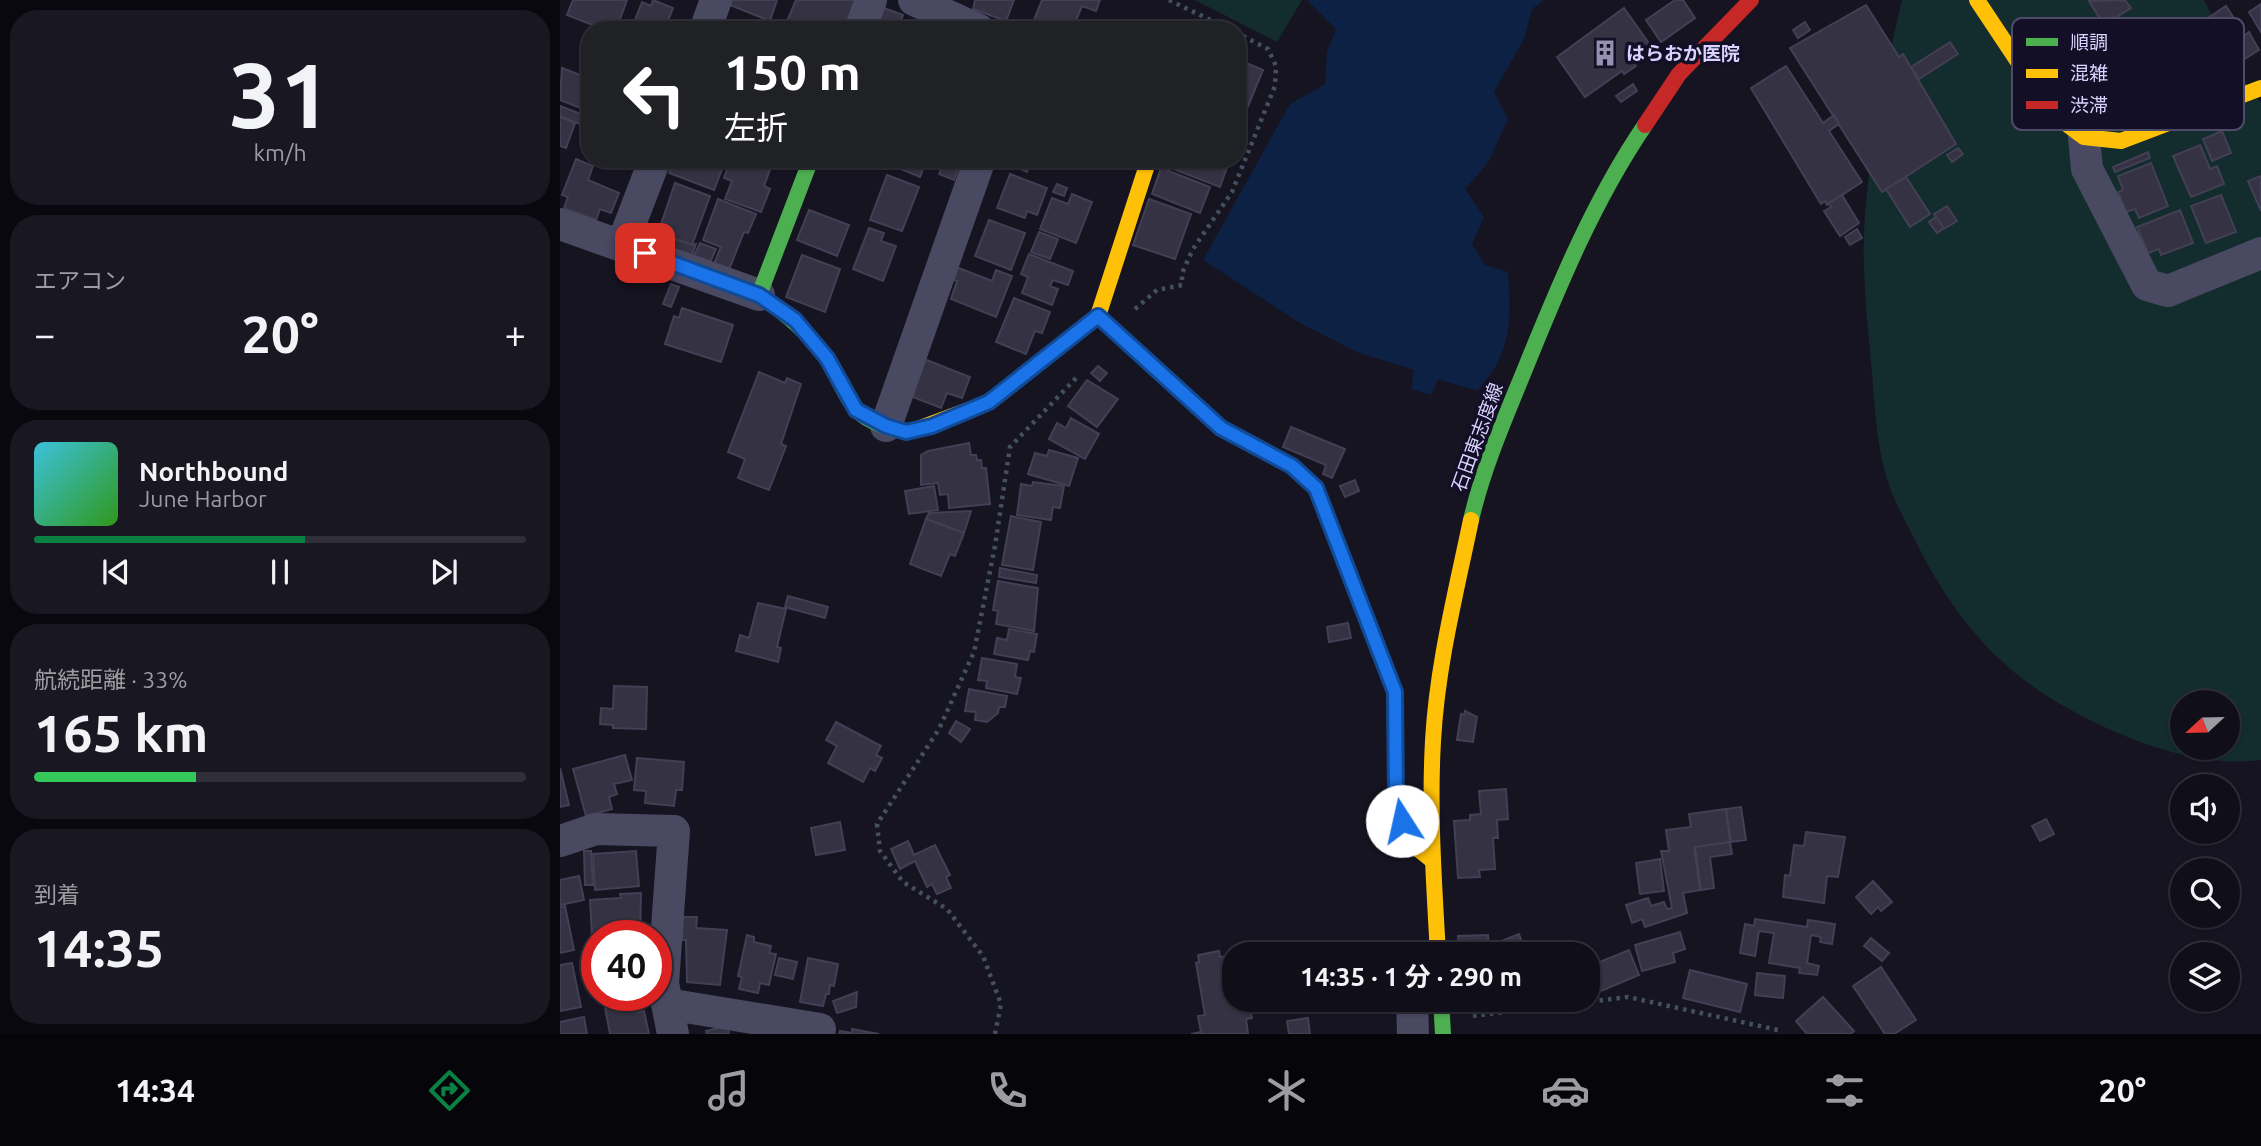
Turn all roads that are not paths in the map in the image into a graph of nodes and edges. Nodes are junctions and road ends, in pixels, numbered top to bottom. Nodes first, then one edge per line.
1 (716, 0) edge
2 (871, 0) edge
3 (914, 0) edge
4 (1751, 0) edge
5 (1977, 0) edge
6 (708, 21) edge
7 (863, 21) edge
8 (960, 21) edge
9 (2012, 53) edge
10 (2261, 88) edge
11 (2244, 94) edge
12 (2075, 130) edge
13 (2150, 130) edge
14 (2084, 137) junction
15 (652, 168) edge
16 (808, 168) edge
17 (977, 168) edge
18 (1146, 168) edge
19 (560, 224) edge
20 (622, 245) junction
21 (2261, 253) edge
22 (759, 295) junction
23 (1098, 316) junction
24 (886, 426) junction
25 (560, 841) edge
26 (1433, 861) junction
27 (668, 920) edge
28 (1437, 942) edge
29 (672, 1004) edge
30 (669, 1011) edge
31 (1412, 1012) edge
32 (673, 1034) edge
33 (819, 1034) edge
34 (1413, 1034) edge

1 - 6 street
2 - 7 street
3 - 8 street
4 - 26 street, 石田東志度線
5 - 9 street
10 - 11 street
12 - 14 street
13 - 14 street
14 - 21 street
15 - 20 street
16 - 22 street
17 - 24 street
18 - 23 street
19 - 20 street
20 - 22 street
22 - 24 street
23 - 24 street
23 - 26 street
25 - 27 street
26 - 28 street, 石田東志度線
29 - 33 street
30 - 32 street
31 - 34 street

